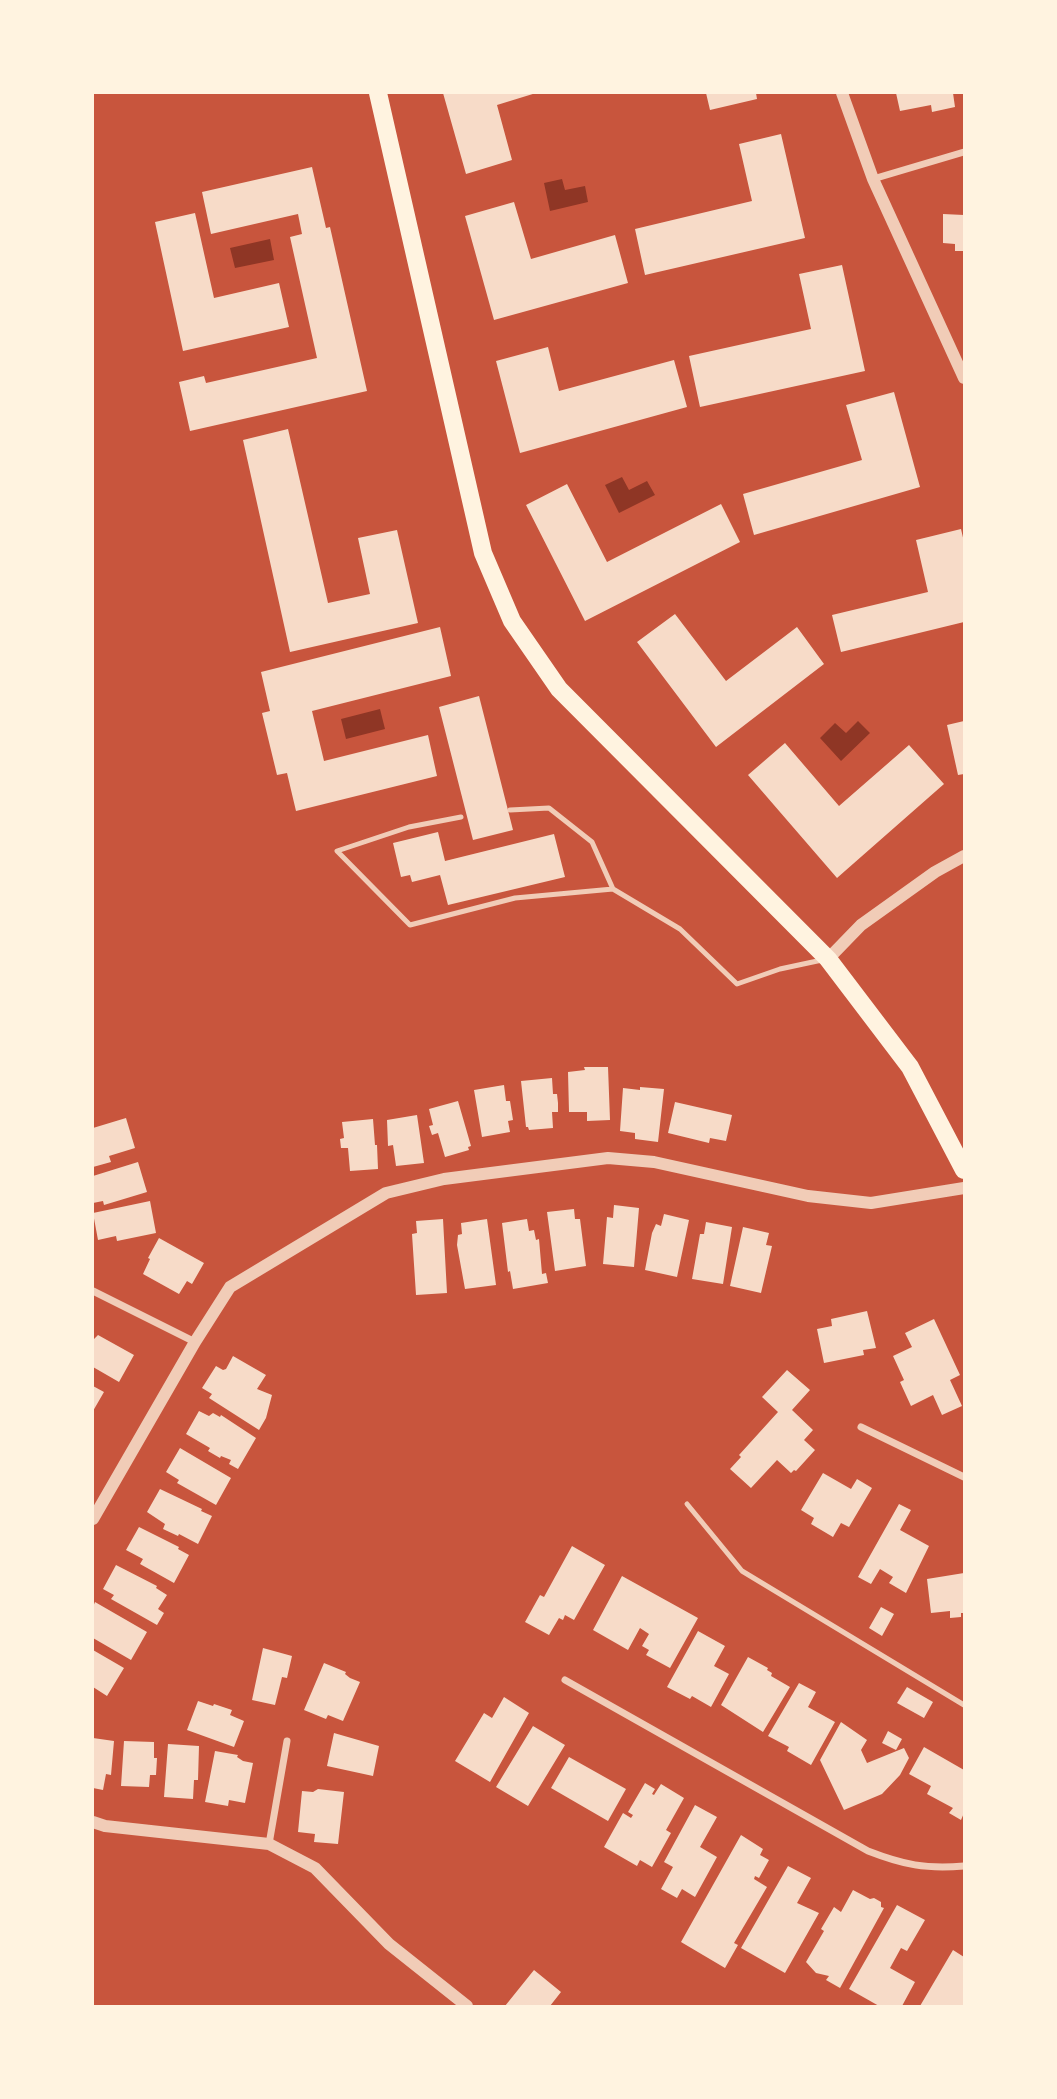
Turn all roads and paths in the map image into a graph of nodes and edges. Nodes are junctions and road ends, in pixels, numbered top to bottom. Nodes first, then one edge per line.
1 (378, 93) edge
2 (842, 93) edge
3 (964, 152) edge
4 (873, 179) junction
5 (964, 378) edge
6 (510, 810) dead end
7 (461, 817) dead end
8 (964, 856) edge
9 (613, 889) junction
10 (828, 959) junction
11 (964, 1170) edge
12 (964, 1188) edge
13 (93, 1291) edge
14 (195, 1342) junction
15 (861, 1427) dead end
16 (964, 1477) edge
17 (687, 1504) dead end
18 (93, 1519) edge
19 (565, 1680) dead end
20 (964, 1704) edge
21 (287, 1741) dead end
22 (93, 1822) edge
23 (269, 1844) junction
24 (964, 1866) edge
25 (467, 2006) edge

1 - 10 main road
2 - 4 street
3 - 4 street
4 - 5 street
6 - 9 lane
7 - 9 lane
8 - 10 street
9 - 10 lane
10 - 11 main road
12 - 14 street
13 - 14 street
14 - 18 street
15 - 16 street
17 - 20 lane
19 - 24 street
21 - 23 street
22 - 23 street
23 - 25 street

